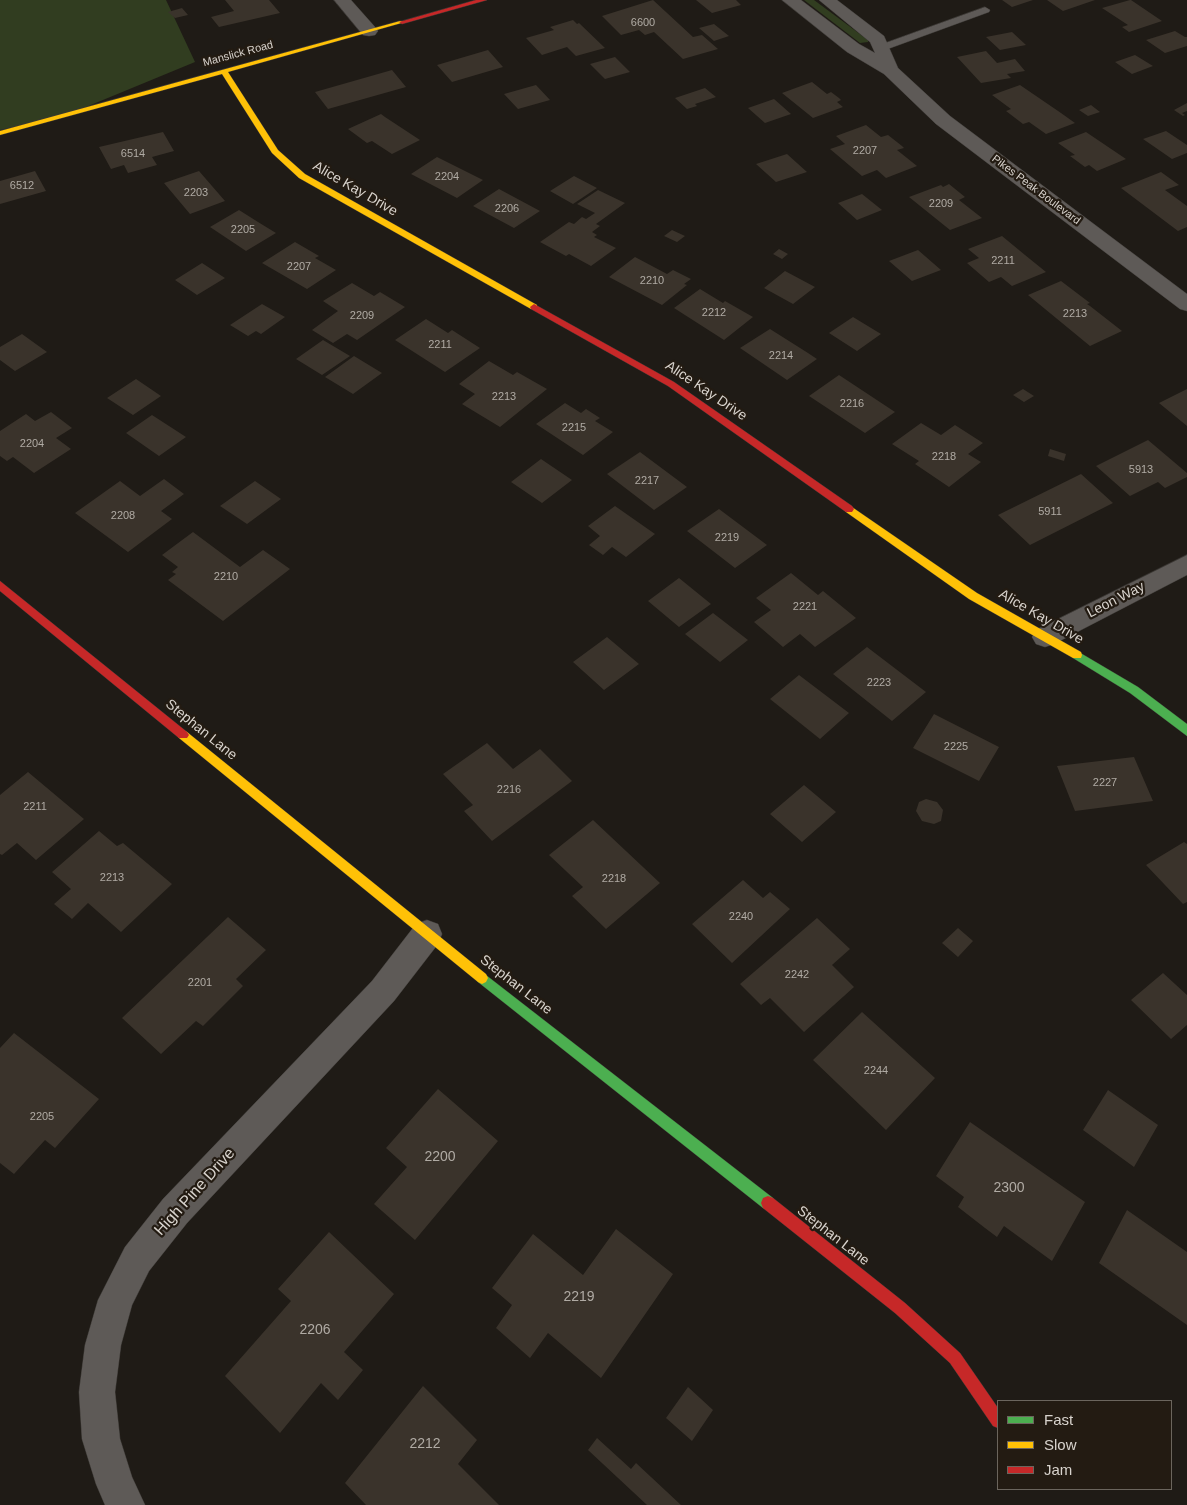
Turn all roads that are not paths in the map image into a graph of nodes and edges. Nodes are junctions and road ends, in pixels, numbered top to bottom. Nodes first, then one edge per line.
1 (342, 0) edge
2 (484, 0) edge
3 (790, 0) edge
4 (827, 0) edge
5 (985, 10) dead end
6 (369, 31) junction
7 (881, 48) junction
8 (890, 70) junction
9 (224, 71) junction
10 (0, 133) edge
11 (1187, 304) edge
12 (1187, 564) edge
13 (0, 585) edge
14 (1045, 637) junction
15 (1187, 731) edge
16 (428, 934) junction
17 (997, 1419) edge
18 (126, 1505) edge

1 - 6 street
2 - 6 street, Manslick Road
3 - 8 street, Pikes Peak Boulevard
4 - 7 street, Pikes Peak Boulevard
5 - 7 lane
6 - 9 street, Manslick Road
7 - 8 street, Pikes Peak Boulevard
8 - 11 street, Pikes Peak Boulevard
9 - 10 street, Manslick Road
9 - 14 street, Alice Kay Drive
12 - 14 street, Leon Way
13 - 16 street, Stephan Lane
14 - 15 street, Alice Kay Drive
16 - 17 street, Stephan Lane
16 - 18 street, High Pine Drive

